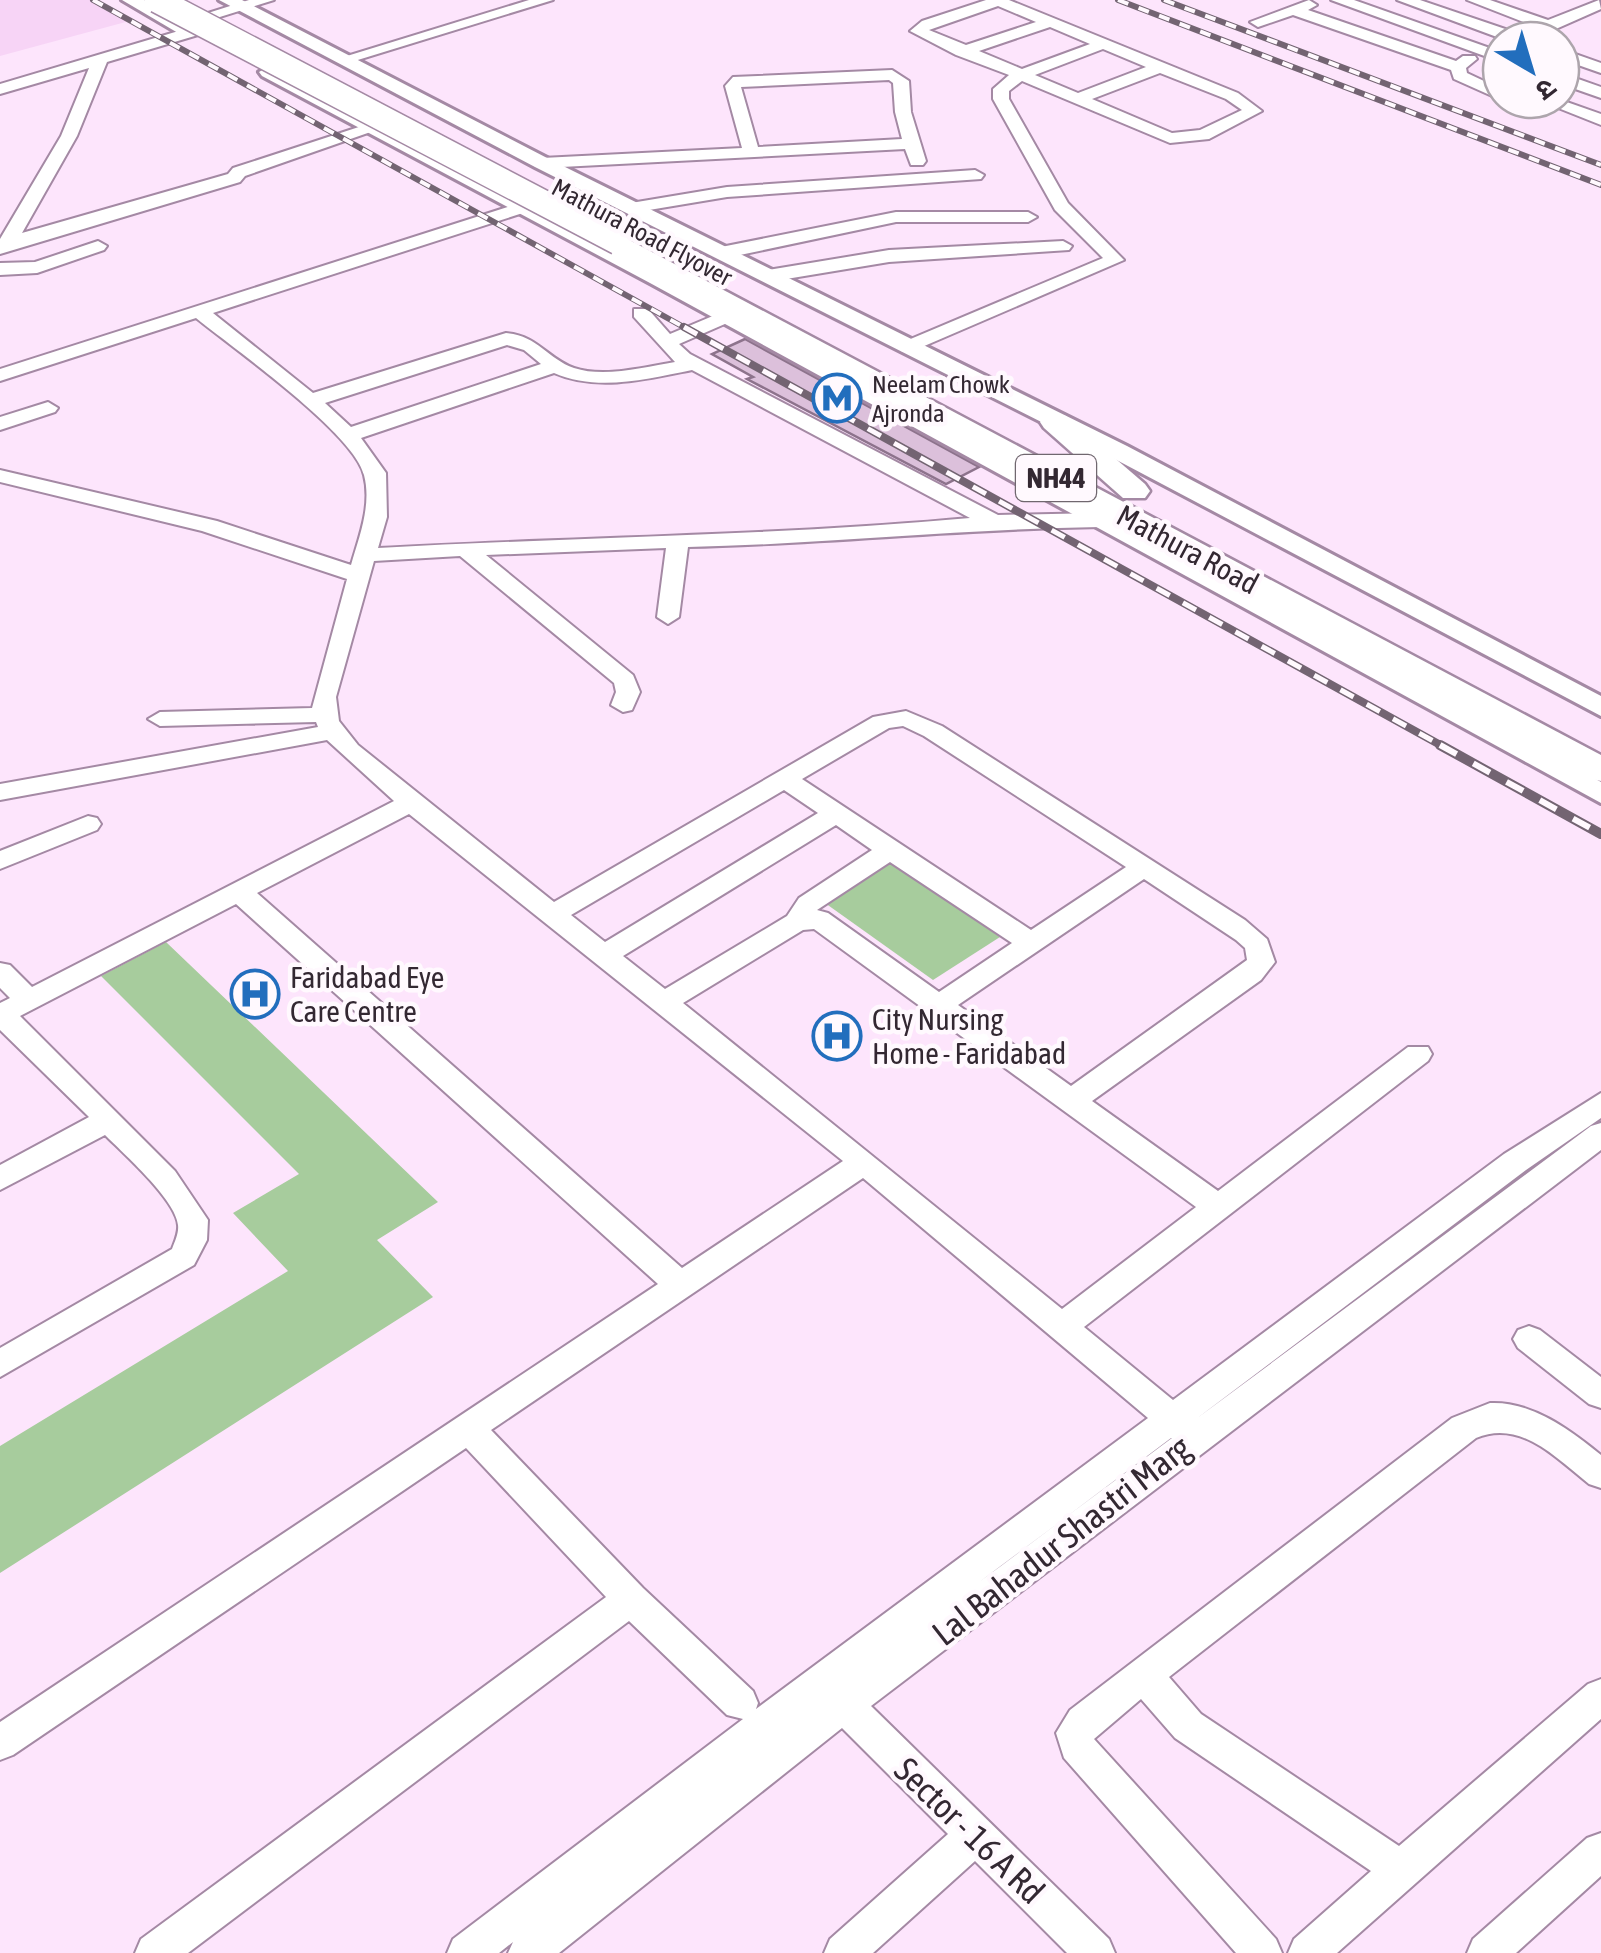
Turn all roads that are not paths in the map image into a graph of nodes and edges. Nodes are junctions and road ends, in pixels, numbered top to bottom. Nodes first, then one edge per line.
1 (199, 0) edge
2 (266, 0) edge
3 (287, 0) edge
4 (545, 0) edge
5 (997, 0) edge
6 (1322, 0) edge
7 (1339, 0) edge
8 (1405, 0) edge
9 (1475, 0) edge
10 (233, 2) edge
11 (1601, 4) edge
12 (1294, 10) junction
13 (163, 12) edge
14 (1532, 20) edge
15 (1563, 20) edge
16 (1050, 22) junction
17 (1258, 22) dead end
18 (286, 31) junction
19 (1481, 34) edge
20 (1481, 38) edge
21 (1103, 44) junction
22 (230, 52) junction
23 (962, 52) junction
24 (1481, 57) edge
25 (100, 60) junction
26 (342, 60) junction
27 (1160, 67) junction
28 (1458, 67) junction
29 (1018, 76) junction
30 (1481, 87) edge
31 (0, 89) edge
32 (1078, 99) junction
33 (374, 128) junction
34 (912, 144) junction
35 (751, 151) junction
36 (542, 163) junction
37 (974, 175) dead end
38 (924, 176) junction
39 (523, 207) junction
40 (1028, 217) dead end
41 (631, 228) junction
42 (4, 242) edge
43 (98, 246) dead end
44 (1063, 246) dead end
45 (720, 252) junction
46 (0, 269) edge
47 (768, 276) junction
48 (658, 278) junction
49 (200, 312) junction
50 (640, 313) dead end
51 (727, 316) junction
52 (775, 327) junction
53 (666, 342) junction
54 (908, 347) junction
55 (694, 364) junction
56 (556, 366) junction
57 (0, 374) edge
58 (310, 401) junction
59 (48, 408) dead end
60 (1056, 422) junction
61 (0, 424) edge
62 (348, 435) junction
63 (1084, 465) joint
64 (0, 476) edge
65 (1134, 491) junction
66 (1100, 520) junction
67 (994, 522) junction
68 (678, 543) junction
69 (466, 550) junction
70 (362, 565) junction
71 (668, 617) dead end
72 (1380, 652) junction
73 (623, 705) dead end
74 (1599, 705) edge
75 (160, 720) dead end
76 (328, 724) junction
77 (1601, 738) edge
78 (1530, 756) junction
79 (1601, 770) edge
80 (784, 779) junction
81 (0, 792) edge
82 (1601, 794) edge
83 (412, 802) junction
84 (835, 814) junction
85 (88, 824) dead end
86 (890, 850) junction
87 (0, 861) edge
88 (1144, 866) junction
89 (238, 891) junction
90 (554, 914) junction
91 (796, 922) junction
92 (1031, 943) junction
93 (606, 954) junction
94 (0, 972) edge
95 (29, 1000) junction
96 (664, 1002) junction
97 (940, 1004) junction
98 (0, 1014) edge
99 (1418, 1054) dead end
100 (1072, 1100) junction
101 (1601, 1104) edge
102 (108, 1120) junction
103 (1587, 1142) edge
104 (864, 1162) junction
105 (0, 1179) edge
106 (1218, 1207) junction
107 (680, 1285) junction
108 (1060, 1328) junction
109 (1530, 1339) dead end
110 (0, 1364) edge
111 (1601, 1395) edge
112 (1183, 1428) junction
113 (470, 1430) junction
114 (1595, 1459) edge
115 (631, 1599) junction
116 (1144, 1675) junction
117 (833, 1694) junction
118 (1601, 1696) edge
119 (740, 1704) dead end
120 (0, 1743) edge
121 (975, 1834) junction
122 (1601, 1850) edge
123 (1400, 1869) junction
124 (155, 1953) edge
125 (467, 1953) edge
126 (528, 1953) edge
127 (844, 1953) edge
128 (1095, 1953) edge
129 (1262, 1953) edge
130 (1308, 1953) edge
131 (1487, 1953) edge

1 - 41 highway, Mathura Road Flyover / NH44
2 - 10 street
3 - 18 main road
4 - 26 street
5 - 16 street
5 - 23 street
6 - 12 street
7 - 20 street
8 - 19 street
9 - 14 street
10 - 13 street
10 - 18 main road
11 - 15 street
12 - 17 street
12 - 28 street
13 - 22 main road
13 - 25 street
13 - 41 highway, Mathura Road Flyover / NH44, bridge
16 - 21 street
16 - 23 street
18 - 22 main road
18 - 26 main road
21 - 27 street
21 - 29 street
22 - 33 main road
23 - 29 street
24 - 28 street
25 - 31 street
25 - 42 street
26 - 36 main road
27 - 32 street
27 - 32 street
28 - 30 street
29 - 32 street
29 - 54 street
33 - 39 main road
33 - 42 street
34 - 35 street
34 - 35 street
34 - 38 street
35 - 36 street
36 - 41 main road
37 - 38 street
38 - 41 street
39 - 48 main road
39 - 49 street
40 - 45 street
41 - 45 main road
41 - 52 highway, Mathura Road Flyover / NH44
41 - 63 highway, Mathura Road Flyover / NH44
43 - 46 street
44 - 47 street
45 - 47 main road
47 - 54 main road
48 - 51 main road
48 - 52 highway
49 - 57 street
49 - 58 street
50 - 53 street
51 - 53 street
51 - 66 main road
52 - 72 highway, Mathura Road / NH44
53 - 55 street
54 - 60 main road
55 - 56 street
55 - 67 street
56 - 58 street
56 - 62 street
58 - 62 street
59 - 61 street
60 - 65 highway
60 - 74 main road
62 - 70 street
63 - 65 highway, Mathura Road / NH44
64 - 70 street
65 - 77 highway, Mathura Road / NH44
66 - 67 street
66 - 78 main road
67 - 68 street
68 - 69 street
68 - 71 street
69 - 70 street
69 - 73 street
70 - 76 street
72 - 78 highway
72 - 79 highway, Mathura Road / NH44
75 - 76 street
76 - 81 street
76 - 83 street
78 - 82 main road
80 - 84 street
80 - 88 street
80 - 90 street
83 - 89 street
83 - 90 street
84 - 86 street
84 - 93 street
85 - 87 street
86 - 91 street
86 - 92 street
88 - 92 street
88 - 100 street
89 - 95 street
89 - 107 street
90 - 93 street
91 - 96 street
91 - 97 street
92 - 97 street
93 - 96 street
94 - 95 street
95 - 98 street
96 - 104 street
97 - 100 street
98 - 102 street
99 - 106 street
100 - 106 street
101 - 103 street, Lal Bahadur Shastri Marg
102 - 105 street
102 - 110 street
103 - 112 street, Lal Bahadur Shastri Marg
104 - 107 street
104 - 108 street
106 - 108 street
107 - 113 street
108 - 112 street
109 - 111 street
112 - 117 street, Lal Bahadur Shastri Marg
113 - 115 street
113 - 120 street
114 - 116 street
115 - 119 street
115 - 124 street
116 - 123 street
116 - 129 street
117 - 121 street, Sector - 16 A Rd
117 - 125 street
117 - 126 street, Lal Bahadur Shastri Marg
118 - 123 street
121 - 127 street
121 - 128 street, Sector - 16 A Rd
122 - 131 street
123 - 130 street

